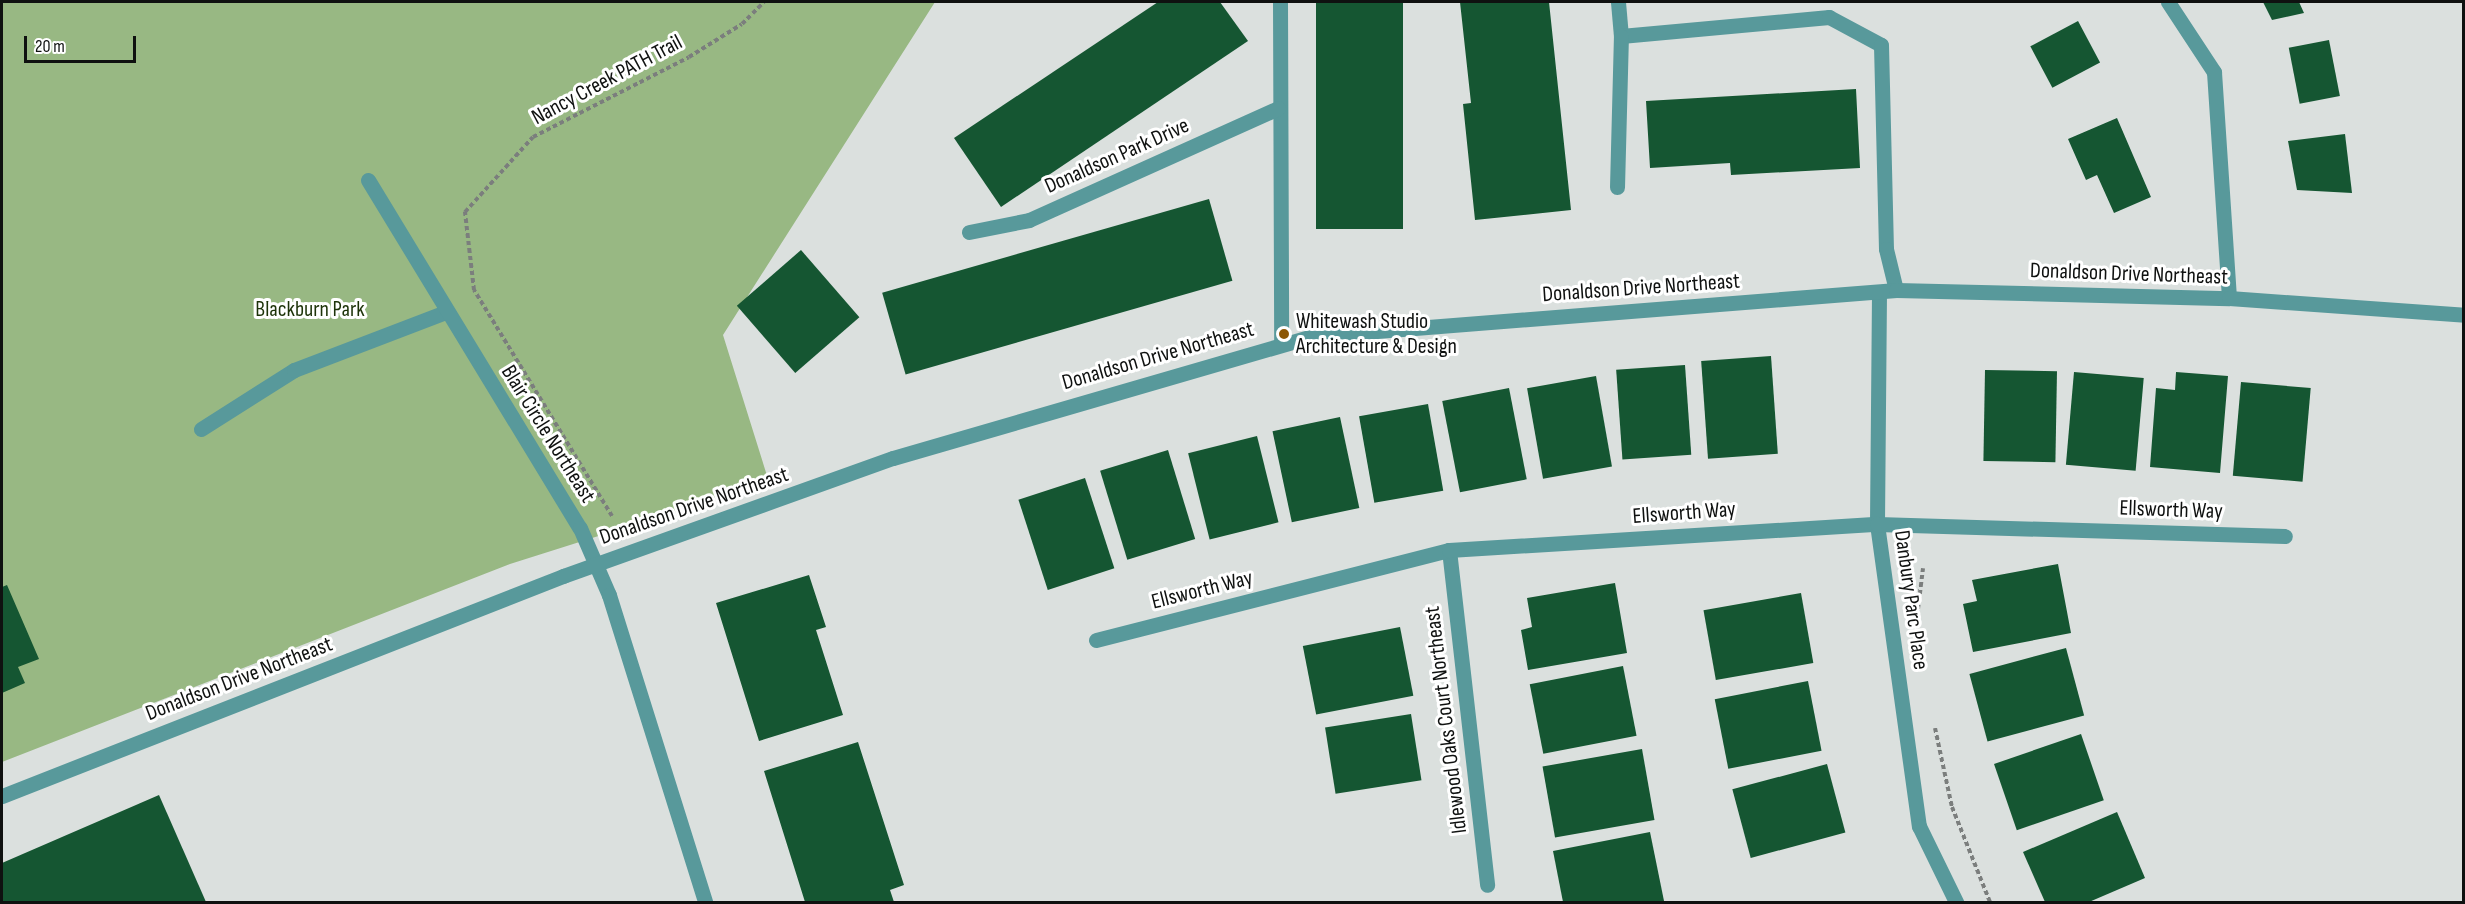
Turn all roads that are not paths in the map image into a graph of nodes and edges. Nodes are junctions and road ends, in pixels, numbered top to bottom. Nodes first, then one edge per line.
1 (1280, 2) edge
2 (1618, 2) edge
3 (2168, 2) edge
4 (1621, 36) junction
5 (1278, 108) junction
6 (368, 180) dead end
7 (1617, 187) dead end
8 (969, 232) dead end
9 (1896, 290) junction
10 (1879, 293) junction
11 (2229, 298) junction
12 (446, 312) junction
13 (2463, 315) edge
14 (1281, 344) junction
15 (201, 429) dead end
16 (1878, 524) junction
17 (2285, 536) dead end
18 (1449, 550) junction
19 (594, 565) junction
20 (1096, 640) dead end
21 (2, 796) edge
22 (1487, 885) dead end
23 (705, 903) edge
24 (1956, 903) edge

1 - 5 street
2 - 4 street
3 - 11 street
4 - 7 street
4 - 9 street
5 - 8 street, Donaldson Park Drive
5 - 14 street
6 - 12 street, Blair Circle Northeast
9 - 10 street, Donaldson Drive Northeast
9 - 11 street, Donaldson Drive Northeast
10 - 14 street, Donaldson Drive Northeast
10 - 16 street, Danbury Parc Place
11 - 13 street, Donaldson Drive Northeast
12 - 15 street
12 - 19 street, Blair Circle Northeast
14 - 19 street, Donaldson Drive Northeast
16 - 17 street, Ellsworth Way
16 - 18 street, Ellsworth Way
16 - 24 street, Danbury Parc Place
18 - 20 street, Ellsworth Way
18 - 22 street, Idlewood Oaks Court Northeast
19 - 21 street, Donaldson Drive Northeast
19 - 23 street, Blair Circle Northeast

